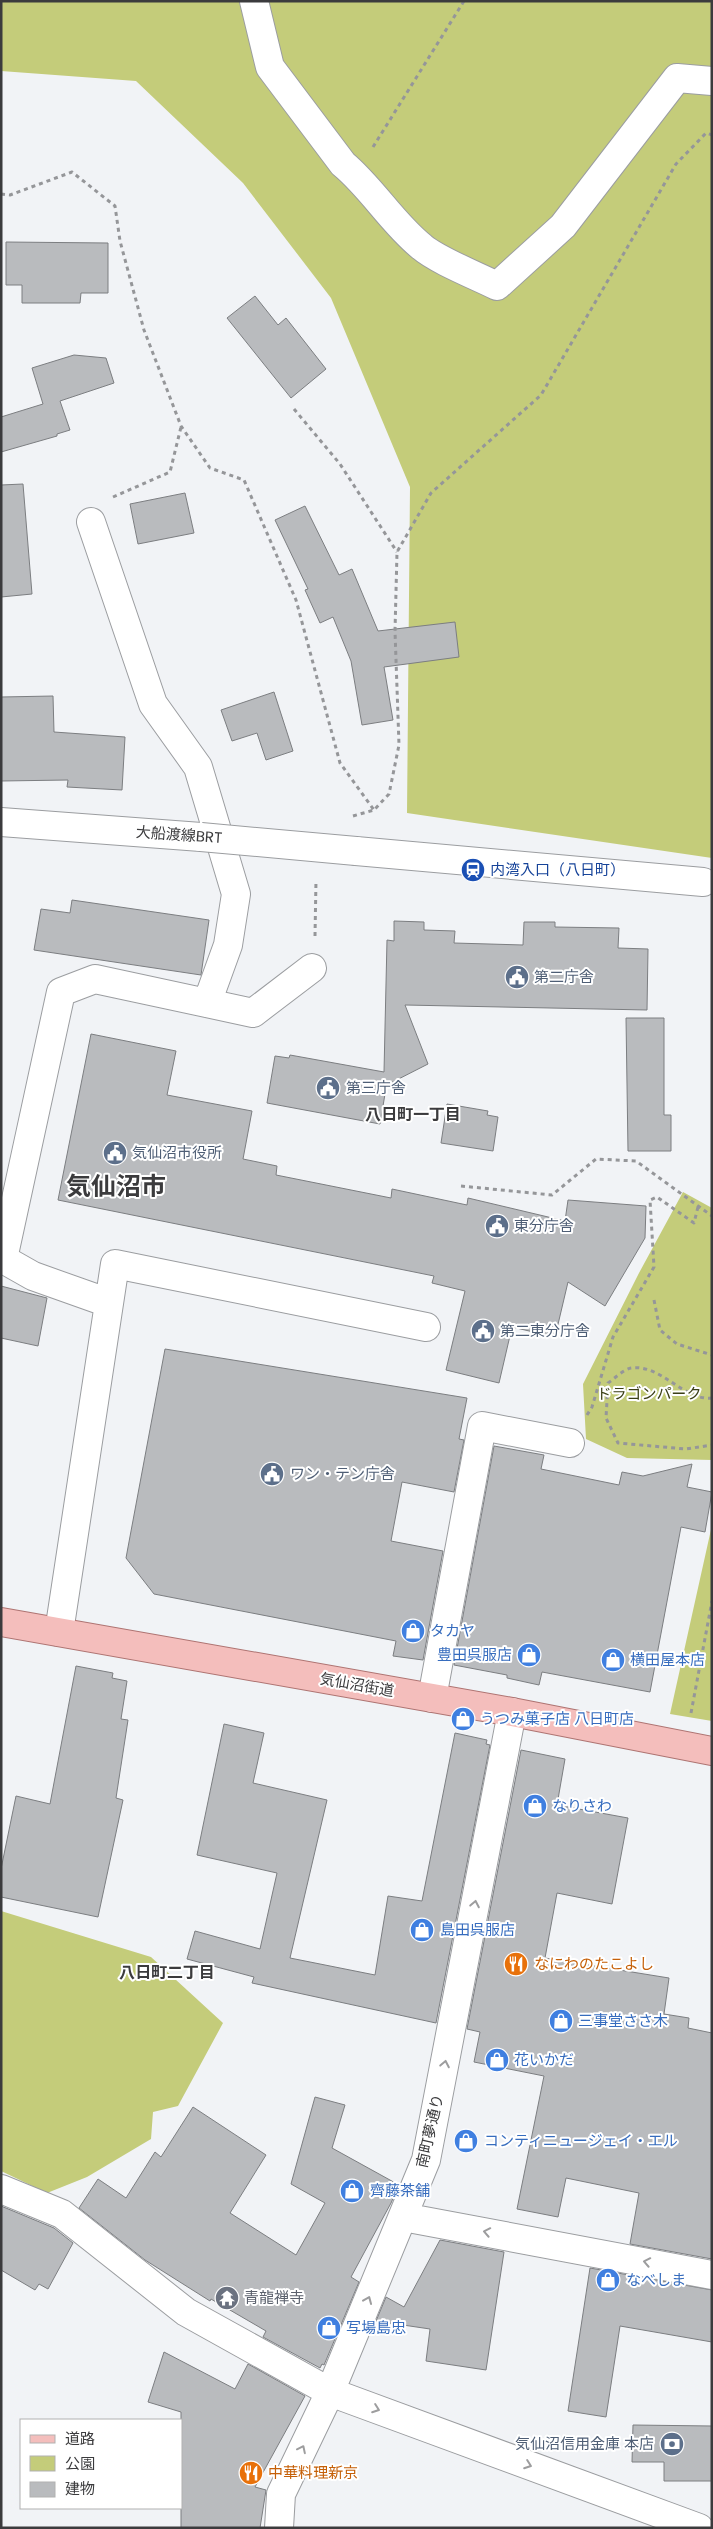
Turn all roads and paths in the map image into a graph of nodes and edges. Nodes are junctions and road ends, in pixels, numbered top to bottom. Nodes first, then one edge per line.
1 (254, 1) edge
2 (464, 1) edge
3 (712, 82) edge
4 (712, 135) edge
5 (356, 175) junction
6 (1, 194) edge
7 (294, 409) dead end
8 (181, 426) junction
9 (91, 522) joint
10 (397, 552) junction
11 (374, 810) junction
12 (347, 818) dead end
13 (1, 822) edge
14 (316, 872) dead end
15 (703, 882) dead end
16 (312, 968) joint
17 (207, 1003) junction
18 (461, 1186) dead end
19 (698, 1207) junction
20 (712, 1216) edge
21 (654, 1300) dead end
22 (109, 1303) junction
23 (426, 1326) dead end
24 (712, 1356) edge
25 (712, 1398) edge
26 (570, 1444) joint
27 (712, 1446) edge
28 (712, 1601) edge
29 (1, 1622) edge
30 (59, 1632) junction
31 (432, 1698) junction
32 (512, 1712) junction
33 (685, 1746) junction
34 (712, 1751) edge
35 (1, 2188) edge
36 (403, 2217) junction
37 (712, 2275) edge
38 (330, 2392) junction
39 (279, 2528) edge
40 (699, 2528) edge

1 - 5 street
2 - 5 path
3 - 5 street
4 - 10 path
6 - 8 path
7 - 10 path
8 - 9 path
8 - 11 path
9 - 17 street
10 - 11 path
11 - 12 path
13 - 15 street, 大船渡線BRT, bridge
14 - 16 path
16 - 17 street
17 - 22 street
18 - 19 path
19 - 20 path
19 - 26 path
21 - 24 path
22 - 23 street
22 - 30 street
25 - 27 path
26 - 31 street
28 - 33 path
29 - 30 main road, 気仙沼街道
30 - 31 main road, 気仙沼街道
31 - 32 main road, 気仙沼街道
32 - 33 main road, 気仙沼街道
36 -> 32 street, 南町夢通り
33 - 34 main road, 気仙沼街道
35 - 38 street
37 -> 36 street
38 -> 36 street, 南町夢通り
39 -> 38 street, 南町夢通り
38 -> 40 street

